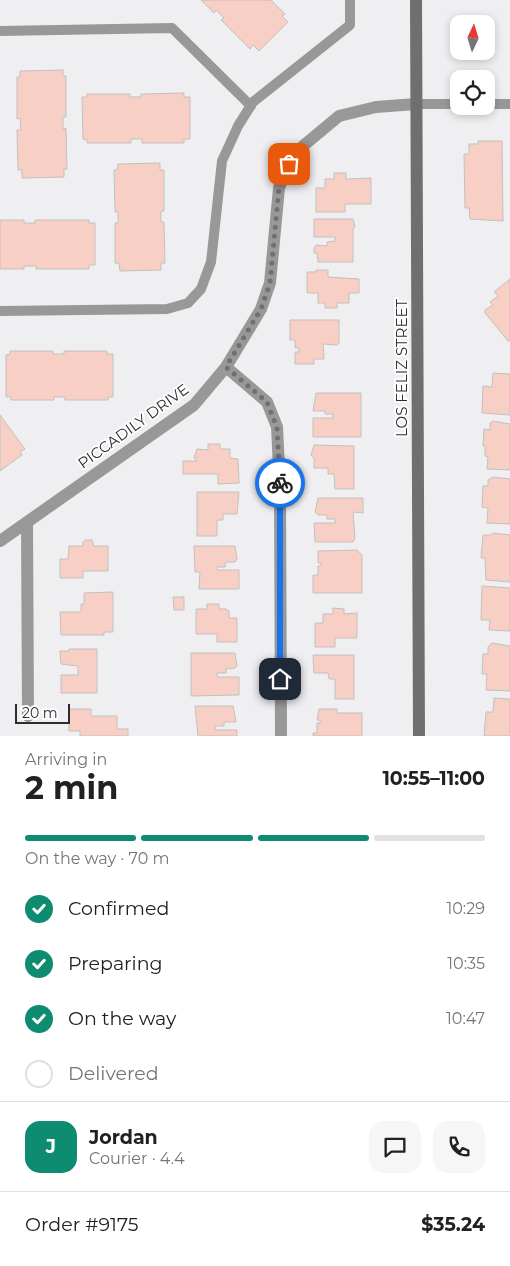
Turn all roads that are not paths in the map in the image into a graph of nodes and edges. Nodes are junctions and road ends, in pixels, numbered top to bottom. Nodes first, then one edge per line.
1 (350, 0) edge
2 (416, 0) edge
3 (0, 32) edge
4 (416, 104) junction
5 (450, 104) edge
6 (495, 104) edge
7 (510, 104) edge
8 (251, 106) junction
9 (0, 311) edge
10 (226, 367) junction
11 (28, 522) junction
12 (0, 541) edge
13 (28, 716) dead end
14 (281, 736) edge
15 (419, 736) edge

1 - 8 lane
2 - 4 street, LOS FELIZ STREET
3 - 8 lane
4 - 5 lane
4 - 10 street, PICCADILY DRIVE
4 - 15 street, LOS FELIZ STREET
6 - 7 lane
8 - 9 lane
10 - 11 street, PICCADILY DRIVE
10 - 14 street
11 - 12 street, PICCADILY DRIVE
11 - 13 street

